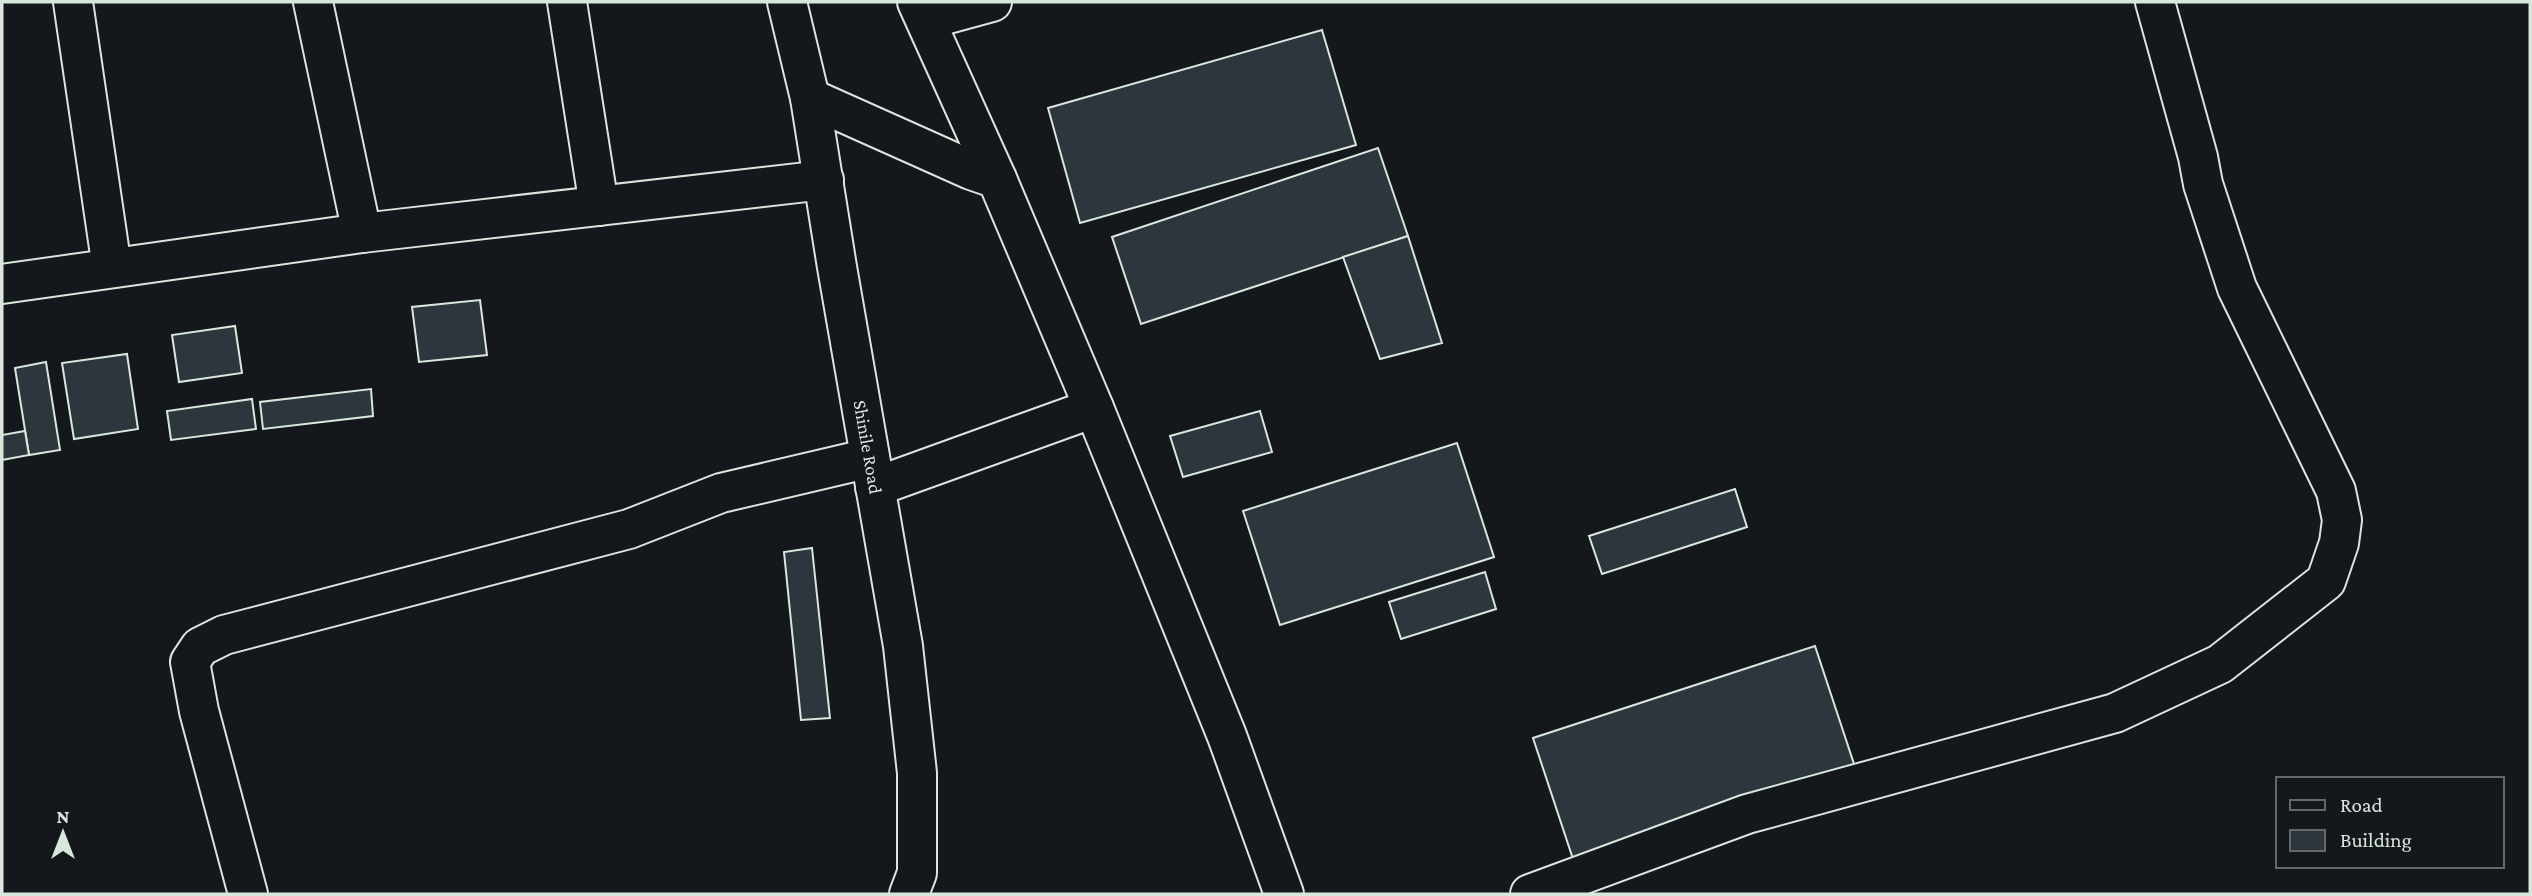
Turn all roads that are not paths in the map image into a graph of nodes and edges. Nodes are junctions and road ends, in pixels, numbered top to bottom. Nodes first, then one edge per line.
1 (73, 2) edge
2 (313, 2) edge
3 (567, 2) edge
4 (787, 2) edge
5 (992, 2) edge
6 (2155, 2) edge
7 (922, 11) edge
8 (810, 98) junction
9 (997, 178) junction
10 (824, 180) junction
11 (599, 206) junction
12 (362, 233) junction
13 (112, 268) junction
14 (2, 284) edge
15 (1094, 408) junction
16 (873, 472) junction
17 (248, 894) edge
18 (909, 894) edge
19 (1284, 894) edge
20 (1530, 894) edge

1 - 13 street
2 - 12 street
3 - 11 street
4 - 8 street, Shinile Road
5 - 7 street
6 - 20 street
7 - 9 street
8 - 9 street
8 - 10 street, Shinile Road
9 - 15 street
10 - 11 street
10 - 16 street, Shinile Road
11 - 12 street
12 - 13 street
13 - 14 street
15 - 16 street
15 - 19 street
16 - 17 street
16 - 18 street, Shinile Road

